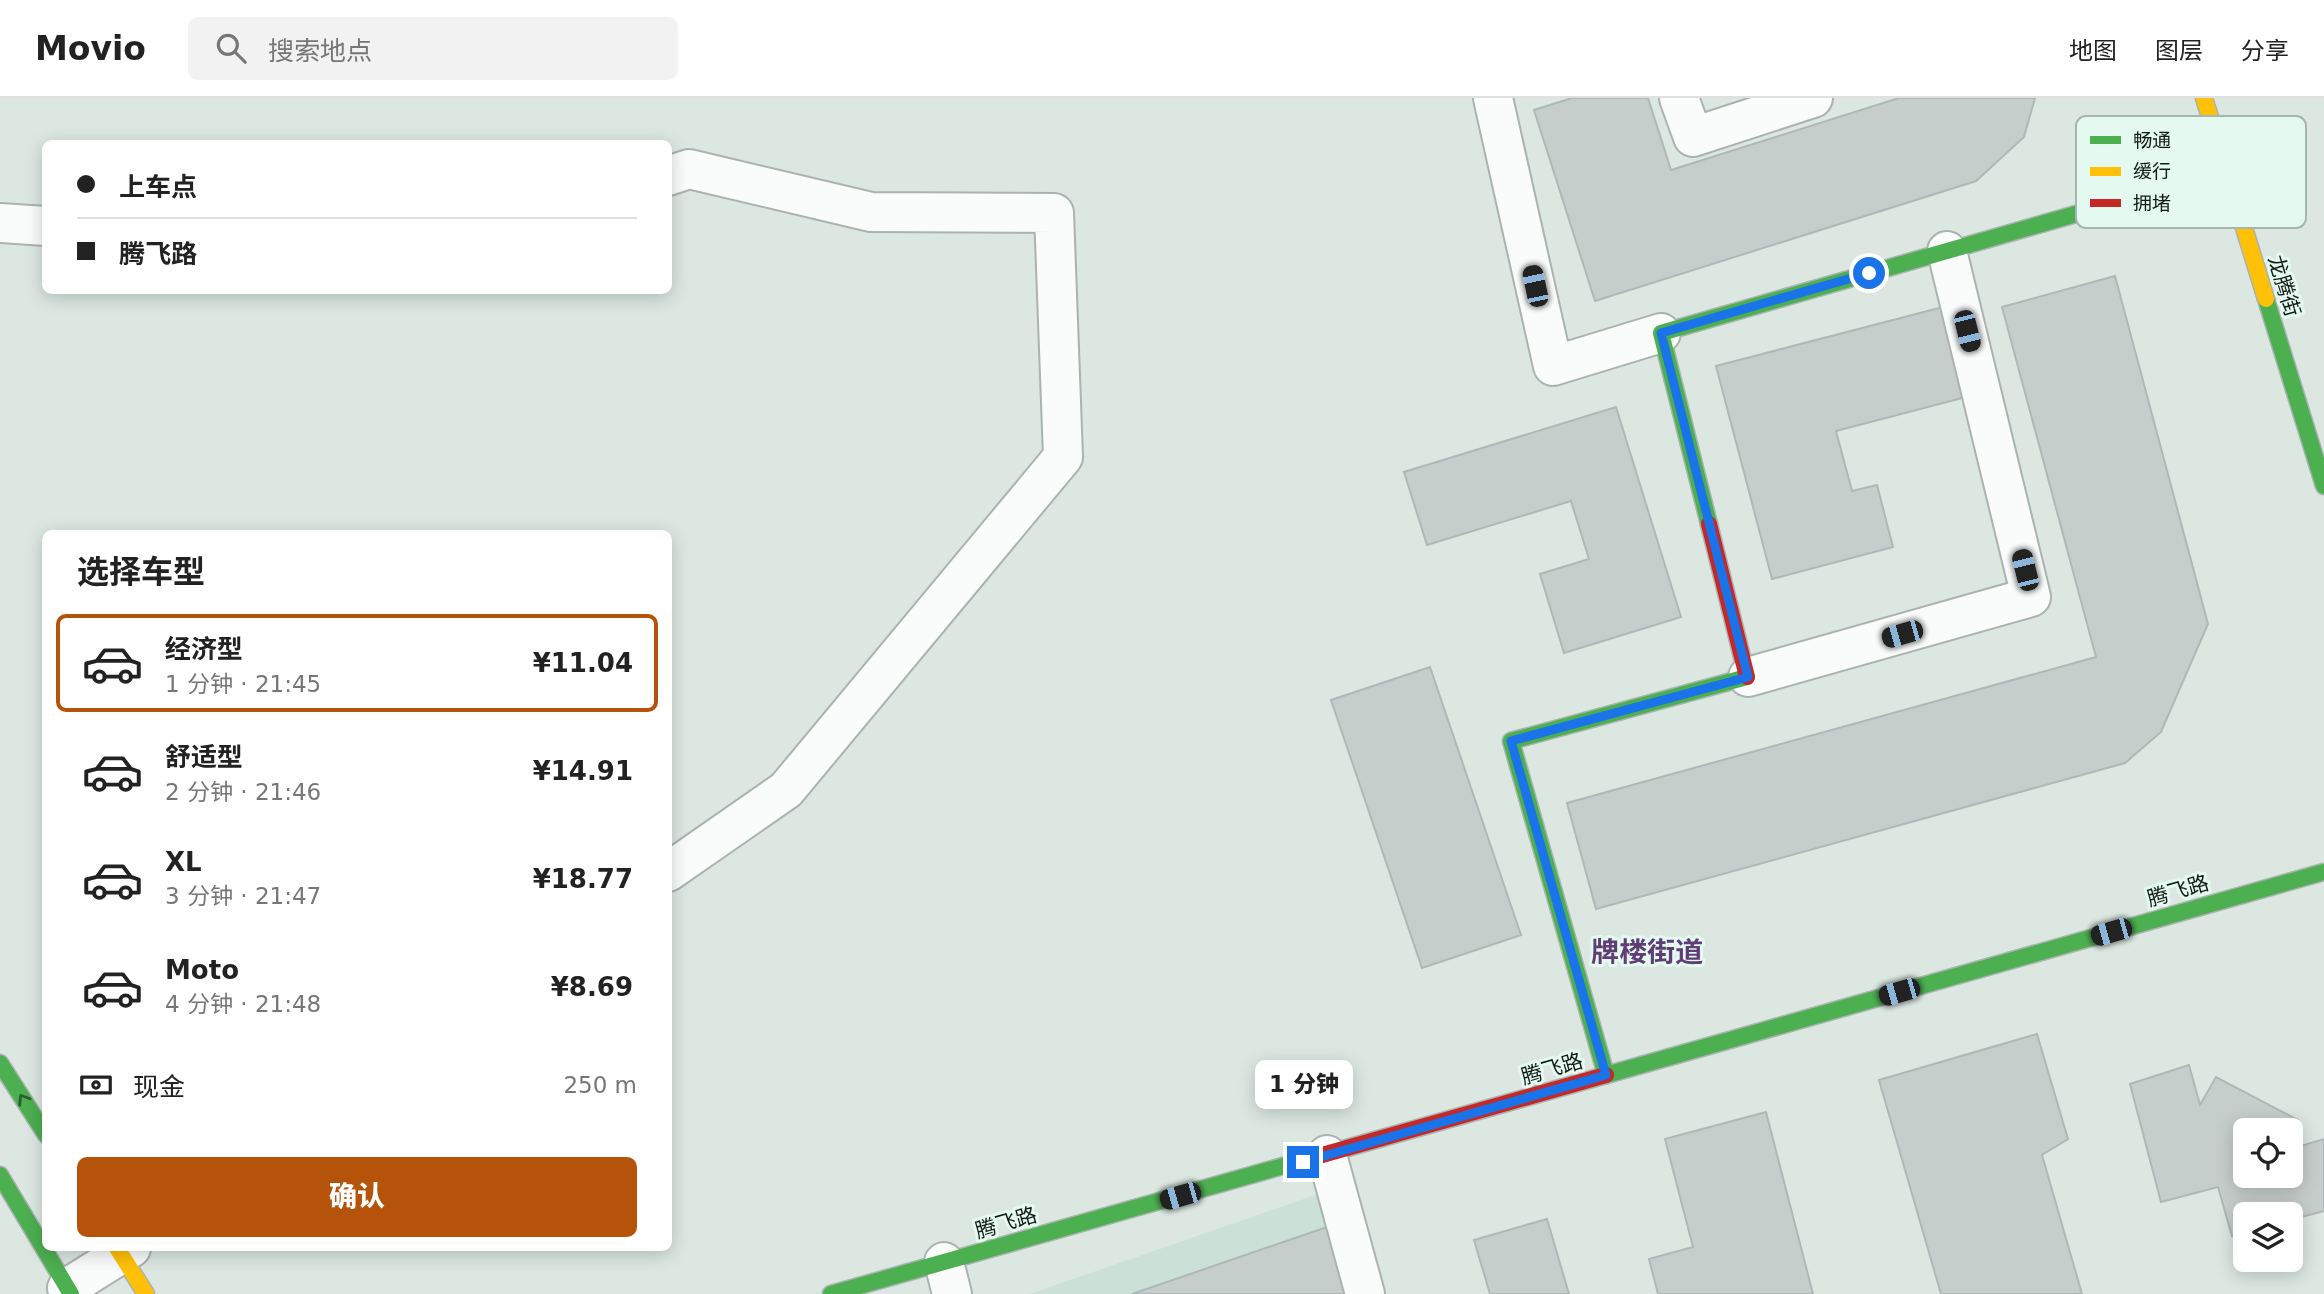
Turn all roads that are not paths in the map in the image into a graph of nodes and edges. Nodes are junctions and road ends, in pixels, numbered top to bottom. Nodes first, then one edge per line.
1 (1493, 98) edge
2 (1679, 98) edge
3 (1812, 98) edge
4 (2204, 98) edge
5 (2209, 116) edge
6 (672, 175) edge
7 (2076, 214) edge
8 (0, 223) edge
9 (42, 226) edge
10 (2244, 228) edge
11 (1947, 251) junction
12 (1661, 333) junction
13 (2324, 486) edge
14 (1748, 677) junction
15 (672, 869) edge
16 (2324, 872) edge
17 (0, 1063) edge
18 (1606, 1075) junction
19 (42, 1129) edge
20 (1327, 1155) junction
21 (0, 1175) edge
22 (42, 1246) edge
23 (45, 1251) edge
24 (122, 1251) edge
25 (124, 1251) edge
26 (948, 1278) edge
27 (69, 1291) edge
28 (146, 1294) edge
29 (831, 1294) edge
30 (1365, 1294) edge

1 - 12 street
2 - 3 street
4 - 5 street, 龙腾街
6 - 15 street
7 - 11 street
8 - 9 street
10 - 13 street, 龙腾街
11 - 12 street
11 - 14 street
12 - 14 street
14 - 18 street
16 - 18 street, 腾飞路
19 -> 17 street
18 - 20 street, 腾飞路
20 - 26 street, 腾飞路
20 - 30 street
21 - 22 street
23 - 27 street
24 - 27 street
25 - 28 street
26 - 29 street, 腾飞路

